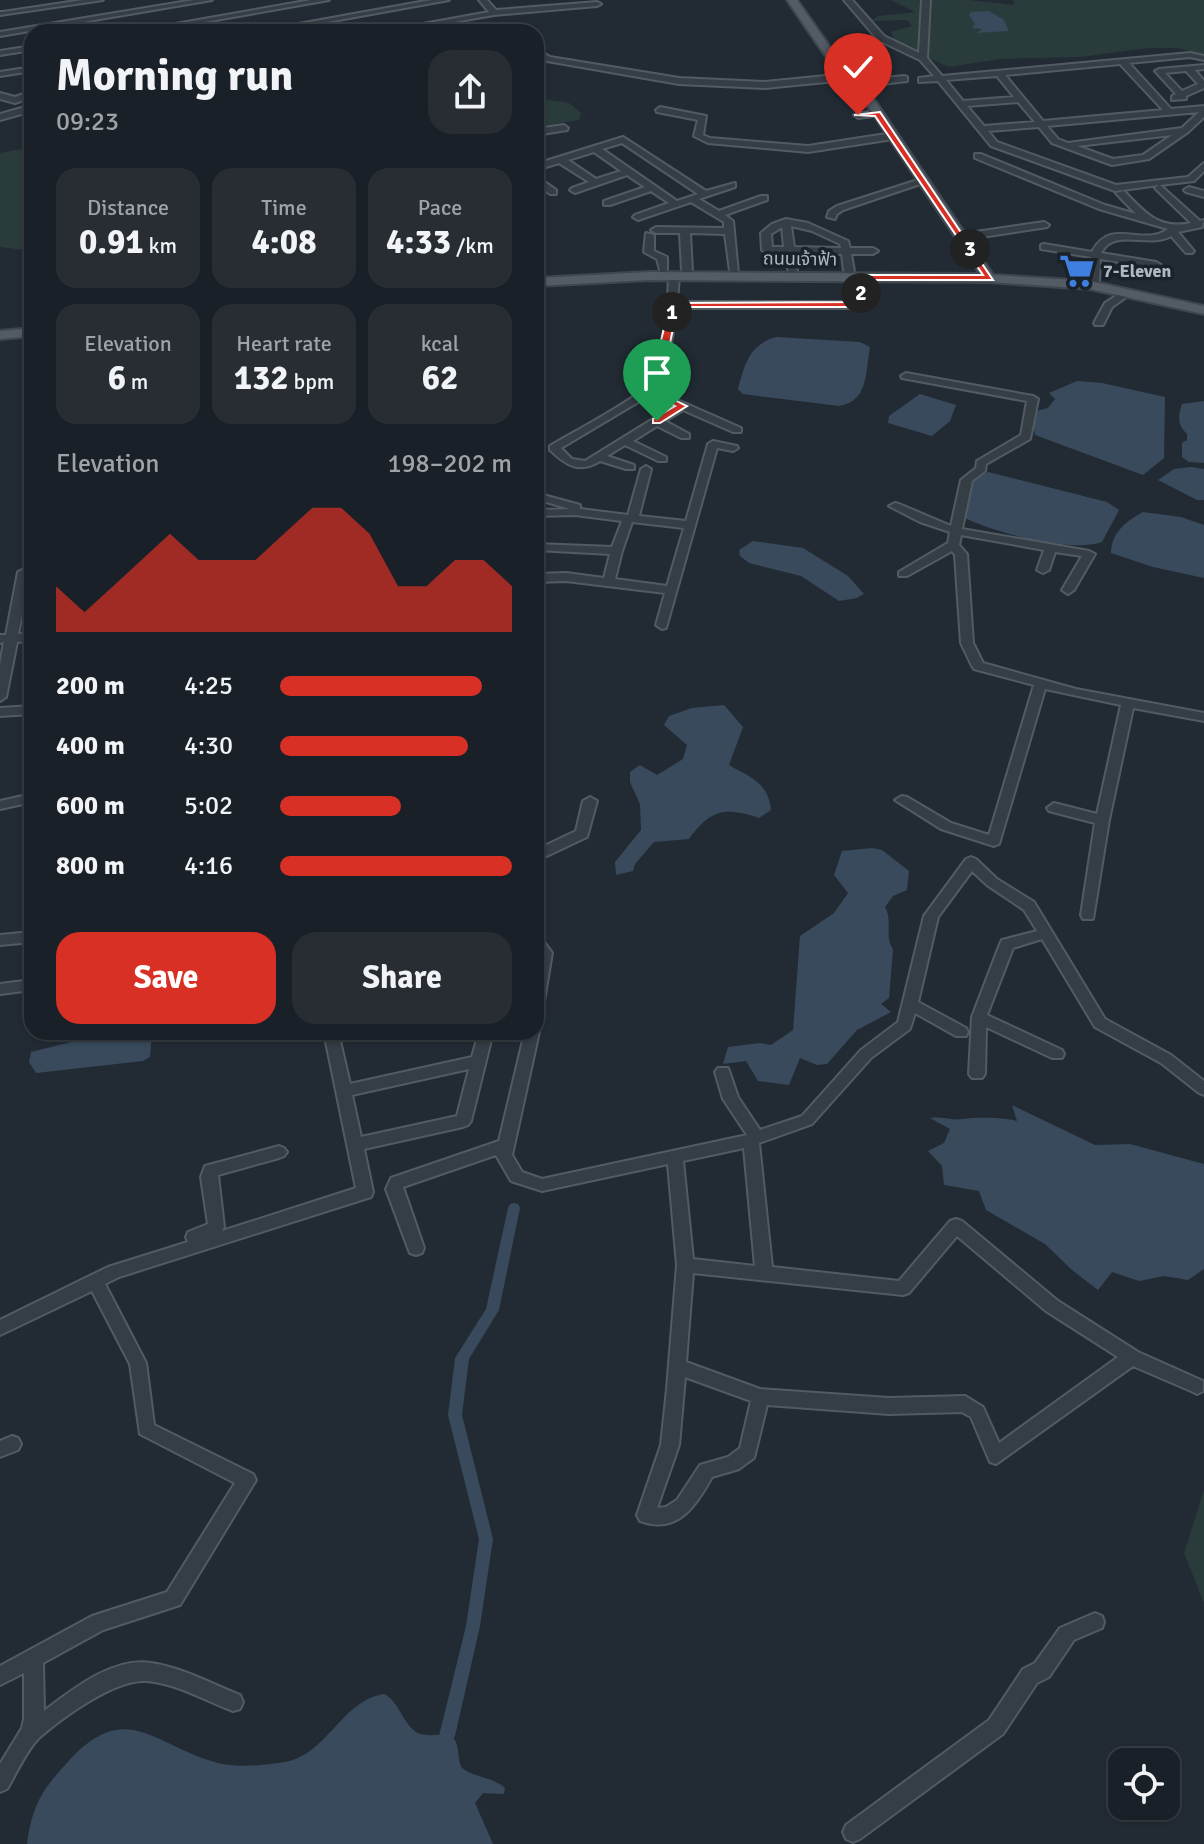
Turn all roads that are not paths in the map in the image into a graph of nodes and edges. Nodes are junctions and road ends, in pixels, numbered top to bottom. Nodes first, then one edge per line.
1 (6, 0) edge
2 (99, 0) edge
3 (208, 0) edge
4 (325, 0) edge
5 (373, 0) edge
6 (445, 0) edge
7 (483, 0) edge
8 (792, 0) edge
9 (802, 0) edge
10 (848, 0) edge
11 (927, 1) edge
12 (596, 2) edge
13 (165, 3) edge
14 (382, 11) junction
15 (494, 13) junction
16 (3, 14) junction
17 (46, 24) edge
18 (179, 24) edge
19 (202, 24) edge
20 (305, 24) edge
21 (394, 24) edge
22 (437, 24) edge
23 (24, 28) edge
24 (819, 30) junction
25 (0, 32) edge
26 (24, 49) edge
27 (0, 53) edge
28 (544, 56) edge
29 (923, 58) junction
30 (1204, 58) edge
31 (1123, 62) junction
32 (1204, 67) edge
33 (1189, 69) junction
34 (24, 70) edge
35 (0, 74) edge
36 (1000, 74) junction
37 (942, 78) junction
38 (855, 83) junction
39 (0, 96) edge
40 (24, 97) edge
41 (1183, 97) junction
42 (1020, 99) junction
43 (1159, 99) junction
44 (963, 104) junction
45 (24, 110) edge
46 (660, 110) dead end
47 (1204, 110) edge
48 (878, 113) junction
49 (1170, 113) junction
50 (858, 115) dead end
51 (0, 117) edge
52 (1042, 125) junction
53 (564, 128) dead end
54 (983, 129) junction
55 (1185, 130) junction
56 (544, 131) edge
57 (893, 136) junction
58 (1067, 145) junction
59 (595, 149) junction
60 (978, 156) dead end
61 (560, 159) junction
62 (1137, 161) junction
63 (544, 164) edge
64 (1204, 166) edge
65 (628, 171) junction
66 (924, 181) junction
67 (596, 183) junction
68 (544, 185) edge
69 (732, 185) dead end
70 (1157, 186) junction
71 (652, 188) junction
72 (575, 190) dead end
73 (1189, 190) dead end
74 (553, 192) dead end
75 (1121, 193) dead end
76 (705, 194) junction
77 (1204, 194) edge
78 (764, 198) dead end
79 (692, 199) junction
80 (607, 203) dead end
81 (676, 204) junction
82 (718, 215) junction
83 (638, 217) dead end
84 (832, 217) dead end
85 (1148, 221) junction
86 (786, 222) junction
87 (1202, 224) edge
88 (1044, 225) dead end
89 (1174, 230) junction
90 (685, 231) junction
91 (728, 231) junction
92 (962, 237) junction
93 (1044, 247) dead end
94 (846, 250) junction
95 (790, 251) junction
96 (873, 251) dead end
97 (1189, 251) dead end
98 (1096, 253) junction
99 (1156, 265) dead end
100 (735, 271) junction
101 (792, 271) junction
102 (675, 273) junction
103 (854, 274) junction
104 (988, 275) junction
105 (544, 280) edge
106 (1094, 281) junction
107 (1120, 291) junction
108 (673, 305) junction
109 (1204, 307) edge
110 (1099, 323) dead end
111 (24, 333) edge
112 (0, 335) edge
113 (906, 376) dead end
114 (649, 391) junction
115 (682, 406) junction
116 (657, 421) junction
117 (737, 430) dead end
118 (685, 436) dead end
119 (625, 441) junction
120 (733, 448) dead end
121 (599, 457) junction
122 (662, 459) dead end
123 (630, 467) dead end
124 (646, 469) dead end
125 (544, 498) edge
126 (895, 506) dead end
127 (544, 513) edge
128 (611, 516) junction
129 (630, 519) junction
130 (690, 525) junction
131 (954, 530) junction
132 (953, 545) junction
133 (544, 547) edge
134 (1050, 548) junction
135 (616, 551) junction
136 (1043, 570) dead end
137 (24, 572) edge
138 (903, 574) dead end
139 (544, 578) edge
140 (609, 581) junction
141 (672, 590) junction
142 (1068, 590) dead end
143 (662, 625) dead end
144 (6, 639) edge
145 (1040, 685) junction
146 (0, 697) edge
147 (1128, 703) junction
148 (24, 710) edge
149 (0, 712) edge
150 (1204, 717) edge
151 (24, 800) edge
152 (902, 800) dead end
153 (590, 801) dead end
154 (0, 805) edge
155 (1054, 808) dead end
156 (1102, 820) junction
157 (544, 852) edge
158 (1088, 915) dead end
159 (1047, 933) junction
160 (24, 938) edge
161 (0, 940) edge
162 (24, 986) edge
163 (0, 989) edge
164 (910, 1004) junction
165 (979, 1017) junction
166 (961, 1032) dead end
167 (333, 1040) edge
168 (484, 1040) edge
169 (530, 1040) edge
170 (1057, 1054) dead end
171 (479, 1061) junction
172 (723, 1072) dead end
173 (977, 1074) dead end
174 (1204, 1089) edge
175 (344, 1091) junction
176 (754, 1139) junction
177 (355, 1145) junction
178 (507, 1145) junction
179 (279, 1152) dead end
180 (675, 1155) junction
181 (416, 1248) dead end
182 (685, 1265) junction
183 (114, 1272) junction
184 (764, 1274) junction
185 (95, 1281) junction
186 (0, 1328) edge
187 (1132, 1357) junction
188 (677, 1366) junction
189 (1197, 1386) dead end
190 (760, 1397) junction
191 (1095, 1622) dead end
192 (33, 1657) junction
193 (0, 1676) edge
194 (233, 1702) dead end
195 (31, 1732) junction
196 (0, 1782) edge
197 (853, 1832) dead end

1 - 16 street
2 - 16 street
3 - 13 street
4 - 19 street
5 - 14 street
6 - 14 street
7 - 15 street
8 - 24 main road
9 - 24 main road
10 - 29 street
11 - 29 street
12 - 15 street
13 - 17 street
13 - 18 street
14 - 20 street
14 - 21 street
15 - 22 street
16 - 25 street
23 - 25 street
24 - 38 main road
26 - 27 street
28 - 38 street
29 - 37 street
30 - 31 street
31 - 36 street
31 - 43 street
32 - 33 street
33 - 41 street
33 - 41 street
34 - 35 street
36 - 37 street
36 - 42 street
37 - 38 street
37 - 44 street
38 - 48 main road
39 - 40 street
41 - 43 street
42 - 44 street
42 - 52 street
43 - 49 street
44 - 54 street
45 - 51 street
46 - 57 street
47 - 49 street
47 - 55 street
48 - 50 street
48 - 57 main road
49 - 52 street
52 - 54 street
52 - 58 street
53 - 56 street
54 - 70 street
55 - 58 street
55 - 62 street
57 - 66 main road
58 - 62 street
59 - 61 street
59 - 65 street
59 - 76 street
60 - 85 street
61 - 63 street
61 - 67 street
62 - 70 street
64 - 70 street
65 - 67 street
65 - 71 street
66 - 84 street
66 - 92 main road
67 - 72 street
68 - 74 street
69 - 76 street
70 - 87 street
71 - 80 street
71 - 81 street
73 - 77 street
75 - 85 street
76 - 79 street
78 - 82 street
79 - 81 street
79 - 82 street
81 - 83 street
82 - 91 street
85 - 89 street
86 - 94 street
86 - 95 street
86 - 95 street
87 - 89 street
88 - 92 street
89 - 97 street
89 - 98 street
90 - 91 street
90 - 102 street
90 - 102 street
91 - 100 street
92 - 104 main road
93 - 98 street
94 - 95 street
94 - 96 street
94 - 103 street
95 - 101 street
98 - 99 street
98 - 106 street
100 - 101 main road, ถนนเจ้าฟ้า
100 - 102 main road, ถนนเจ้าฟ้า
101 - 103 main road, ถนนเจ้าฟ้า
102 - 103 main road, ถนนเจ้าฟ้า
102 - 105 main road, ถนนเจ้าฟ้า
102 - 108 street
103 - 104 main road, ถนนเจ้าฟ้า
103 - 108 street
104 - 106 main road, ถนนเจ้าฟ้า
104 - 107 main road, ถนนเจ้าฟ้า
106 - 109 main road, ถนนเจ้าฟ้า
107 - 109 main road, ถนนเจ้าฟ้า
107 - 110 street
108 - 114 street
111 - 112 main road
113 - 131 street
114 - 115 street
114 - 121 street
115 - 116 street
115 - 117 street
116 - 118 street
116 - 119 street
119 - 121 street
119 - 122 street
120 - 130 street
121 - 123 street
124 - 129 street
125 - 128 street
126 - 131 street
127 - 128 street
128 - 129 street
129 - 130 street
129 - 135 street
130 - 141 street
131 - 132 street
131 - 134 street
132 - 138 street
132 - 145 street
133 - 135 street
134 - 136 street
134 - 142 street
135 - 140 street
137 - 144 street
139 - 140 street
140 - 141 street
141 - 143 street
144 - 146 street
145 - 147 street
145 - 152 street
147 - 150 street
147 - 156 street
148 - 149 street
151 - 154 street
153 - 157 street
155 - 156 street
156 - 158 street
159 - 164 street
159 - 165 street
159 - 174 street
160 - 161 street
162 - 163 street
164 - 166 street
164 - 176 street
165 - 170 street
165 - 173 street
167 - 175 street
168 - 171 street
169 - 178 street
171 - 175 street
171 - 177 street
172 - 176 street
175 - 177 street
176 - 180 street
176 - 184 street
177 - 183 street
178 - 180 street
178 - 181 street
179 - 183 street
180 - 182 street
182 - 184 street
182 - 188 street
183 - 185 street
184 - 187 street
185 - 186 street
185 - 192 street
187 - 189 street
187 - 190 street
188 - 190 street
188 - 190 street
191 - 197 street
192 - 193 street
192 - 195 street
194 - 195 street
195 - 196 street

